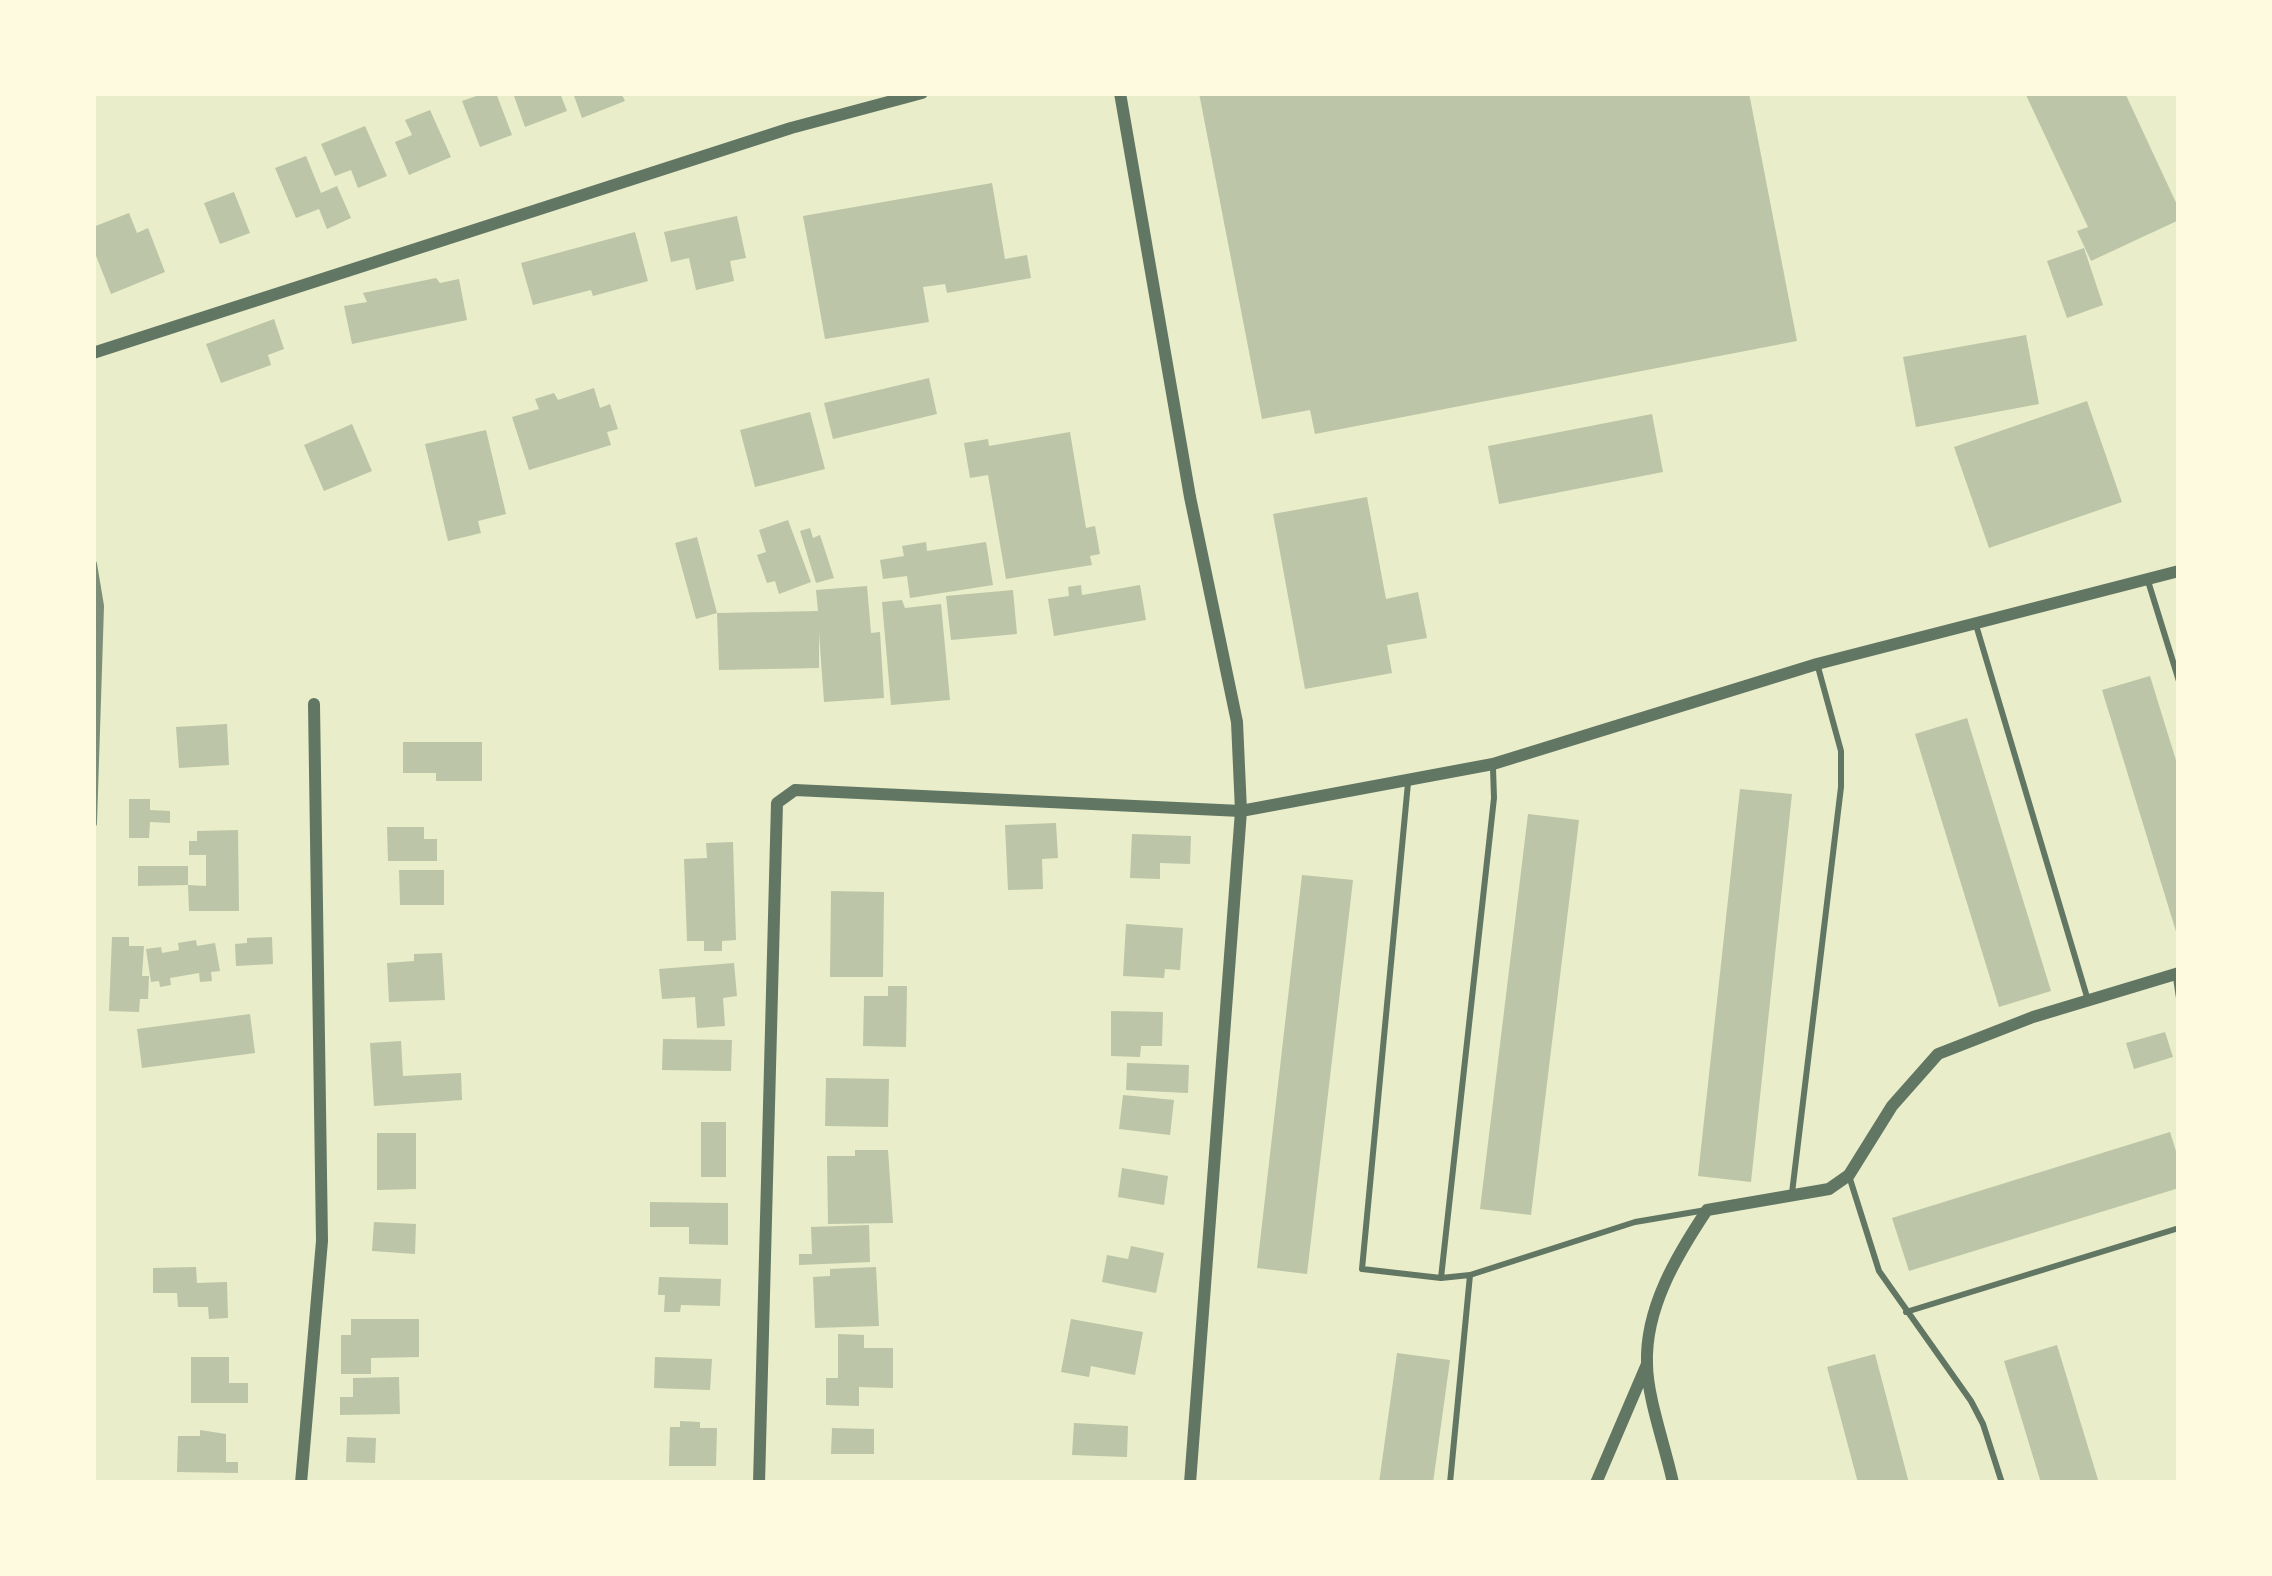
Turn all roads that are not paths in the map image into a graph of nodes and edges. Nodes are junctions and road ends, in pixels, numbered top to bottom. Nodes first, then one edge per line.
1 (922, 93) edge
2 (1120, 93) edge
3 (93, 353) edge
4 (2179, 571) edge
5 (2148, 579) junction
6 (1975, 623) junction
7 (1817, 664) junction
8 (2179, 680) edge
9 (314, 704) dead end
10 (1492, 764) junction
11 (1408, 783) junction
12 (1241, 811) junction
13 (2177, 973) edge
14 (2179, 998) edge
15 (2088, 1001) junction
16 (1849, 1175) junction
17 (1792, 1193) junction
18 (1708, 1210) junction
19 (2179, 1228) edge
20 (1470, 1276) junction
21 (1441, 1278) junction
22 (1906, 1312) junction
23 (1646, 1364) junction
24 (301, 1483) edge
25 (759, 1483) edge
26 (1190, 1483) edge
27 (1450, 1483) edge
28 (1596, 1483) edge
29 (1673, 1483) edge
30 (2002, 1483) edge

1 - 3 street
2 - 12 street
4 - 5 street
5 - 6 street
5 - 8 lane
6 - 7 street
6 - 15 lane
7 - 10 street
7 - 17 lane
9 - 24 street
10 - 11 street
10 - 21 lane
11 - 12 street
11 - 21 lane
12 - 25 street
12 - 26 street
13 - 14 lane
13 - 15 street
15 - 16 street
16 - 17 street
16 - 22 lane
17 - 18 street
18 - 20 lane
18 - 23 street
19 - 22 lane
20 - 21 lane
20 - 27 lane
22 - 30 lane
23 - 28 street
23 - 29 street

